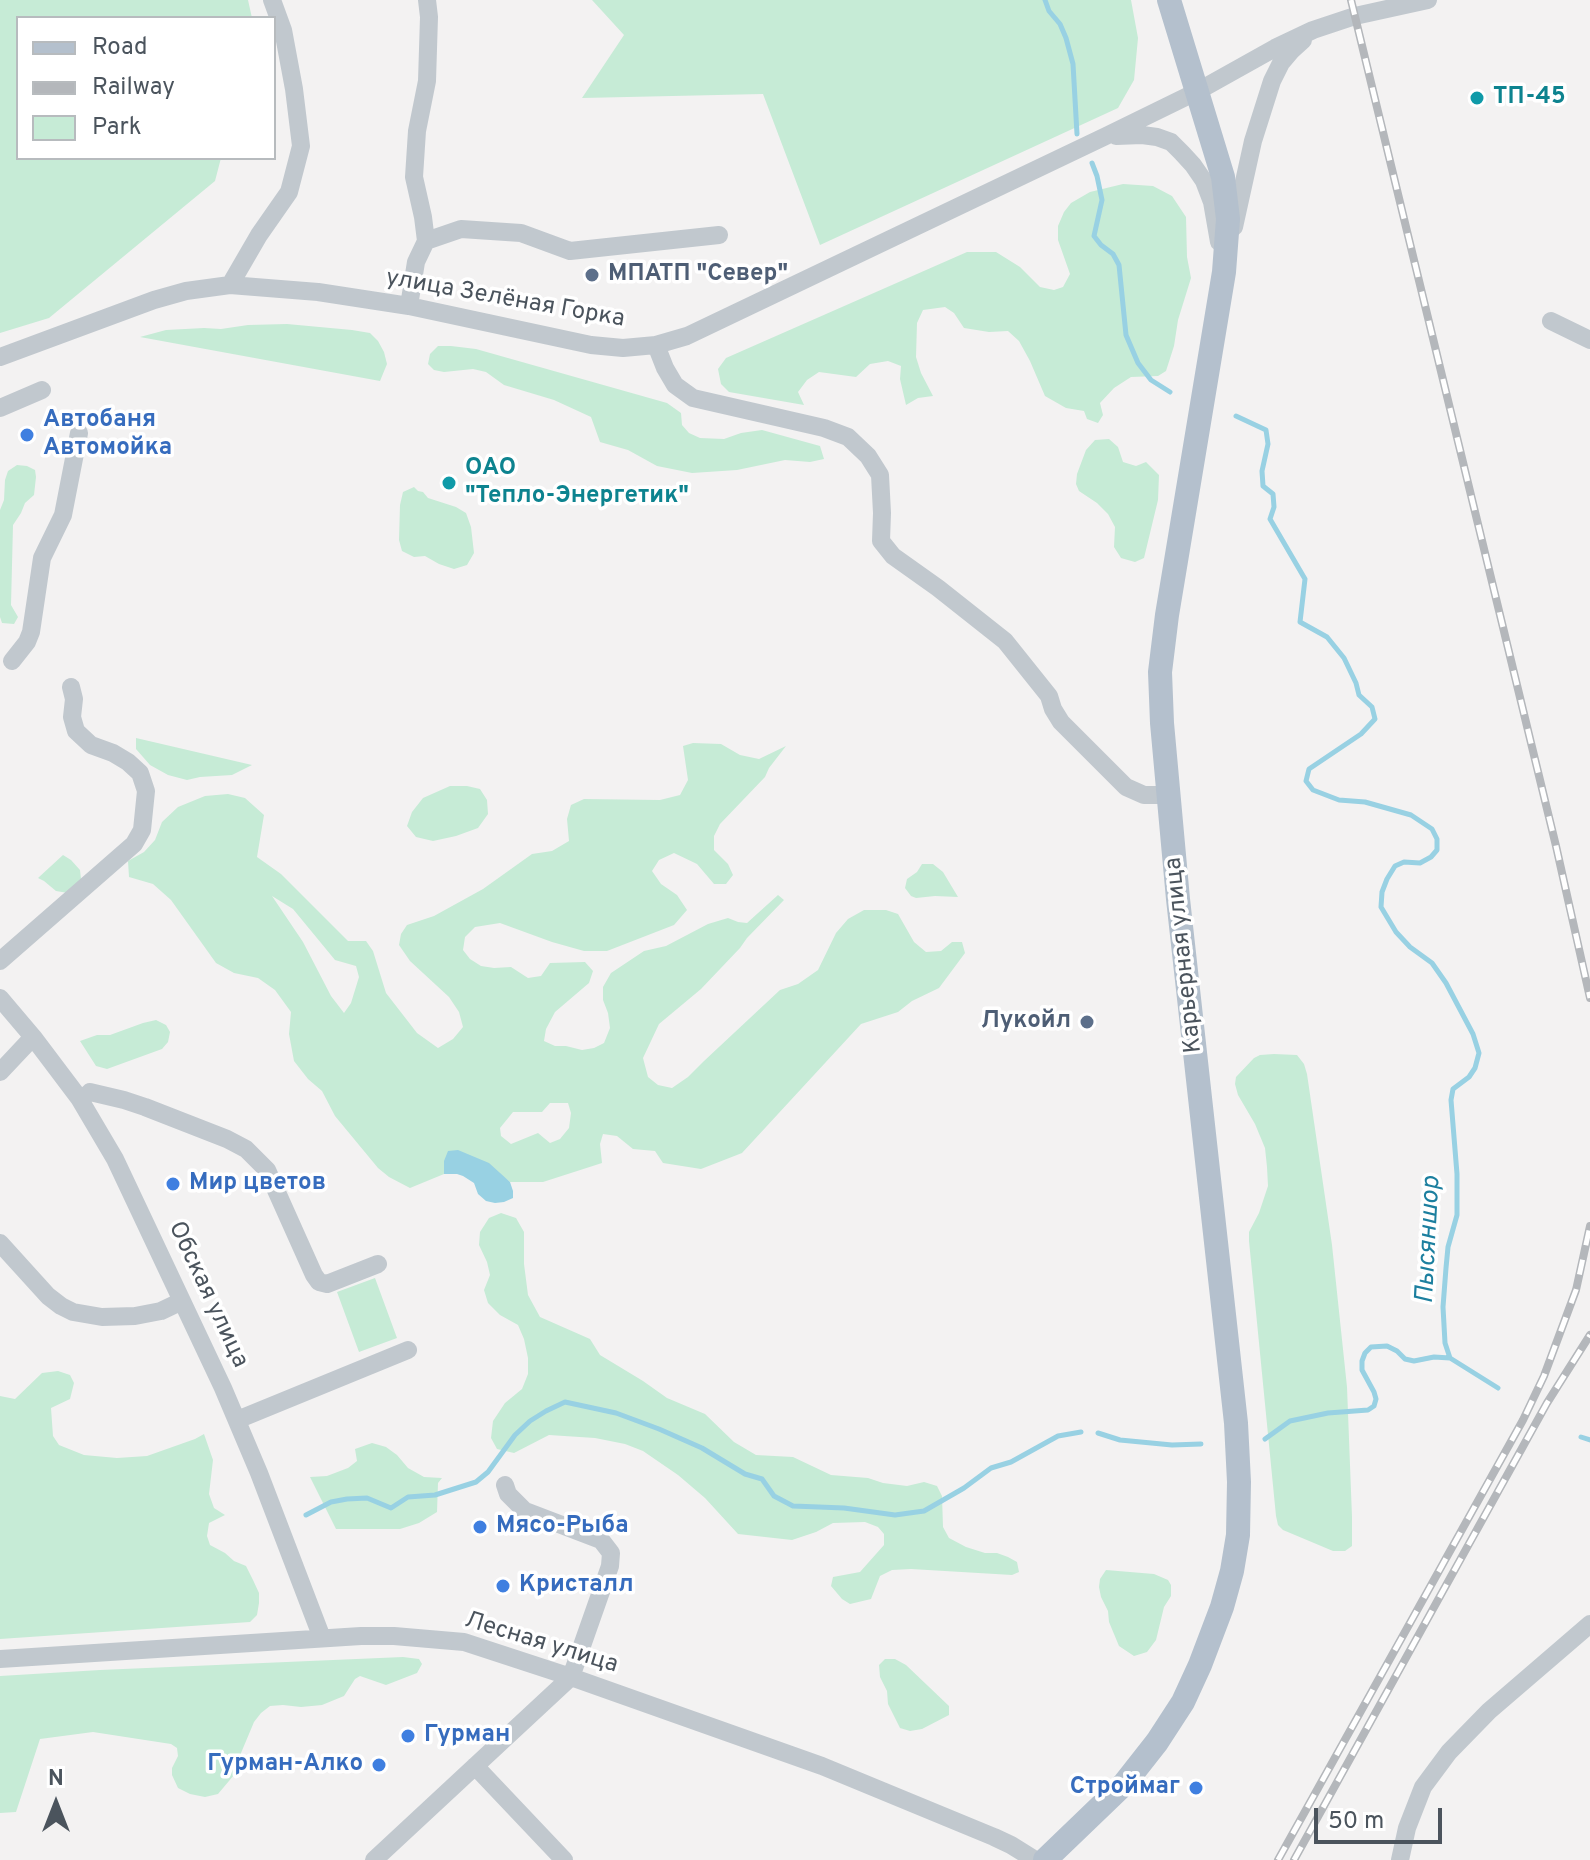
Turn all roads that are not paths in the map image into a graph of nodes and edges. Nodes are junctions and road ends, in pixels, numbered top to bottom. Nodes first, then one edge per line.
1 (272, 0) edge
2 (427, 0) edge
3 (1169, 0) edge
4 (1428, 0) edge
5 (1313, 30) junction
6 (1198, 91) junction
7 (1106, 136) junction
8 (719, 235) dead end
9 (426, 241) junction
10 (1224, 272) junction
11 (230, 285) junction
12 (409, 306) junction
13 (1551, 321) dead end
14 (1590, 340) edge
15 (656, 345) junction
16 (0, 357) edge
17 (42, 390) dead end
18 (0, 408) edge
19 (79, 433) dead end
20 (12, 661) dead end
21 (71, 687) dead end
22 (1168, 795) junction
23 (0, 961) edge
24 (0, 998) edge
25 (33, 1037) junction
26 (0, 1072) edge
27 (90, 1092) dead end
28 (0, 1243) edge
29 (378, 1264) dead end
30 (182, 1301) junction
31 (408, 1350) dead end
32 (237, 1420) junction
33 (505, 1485) dead end
34 (1587, 1633) edge
35 (322, 1638) junction
36 (0, 1659) edge
37 (571, 1677) junction
38 (475, 1766) junction
39 (374, 1860) edge
40 (564, 1860) edge
41 (1035, 1860) edge
42 (1045, 1860) edge
43 (1400, 1860) edge

1 - 11 street
2 - 9 street
3 - 6 main road, Карьерная улица
4 - 5 street, улица Зелёная Горка
5 - 6 street, улица Зелёная Горка
5 - 10 street
6 - 7 street, улица Зелёная Горка
6 - 10 main road, Карьерная улица
7 - 10 street
7 - 15 street, улица Зелёная Горка
8 - 9 street
9 - 12 street
10 - 22 main road, Карьерная улица
11 - 12 street, улица Зелёная Горка
11 - 16 street, улица Зелёная Горка
12 - 15 street, улица Зелёная Горка
13 - 14 street
15 - 22 street
17 - 18 street
19 - 20 street
21 - 23 street
22 - 42 main road, Карьерная улица
24 - 25 street, Обская улица
25 - 26 street
25 - 30 street, Обская улица
27 - 29 street
28 - 30 street
30 - 32 street, Обская улица
31 - 32 street
32 - 35 street, Обская улица
33 - 37 street
34 - 43 street
35 - 36 street, Лесная улица
35 - 37 street, Лесная улица
37 - 38 street
37 - 41 street, Лесная улица
38 - 39 street
38 - 40 street

